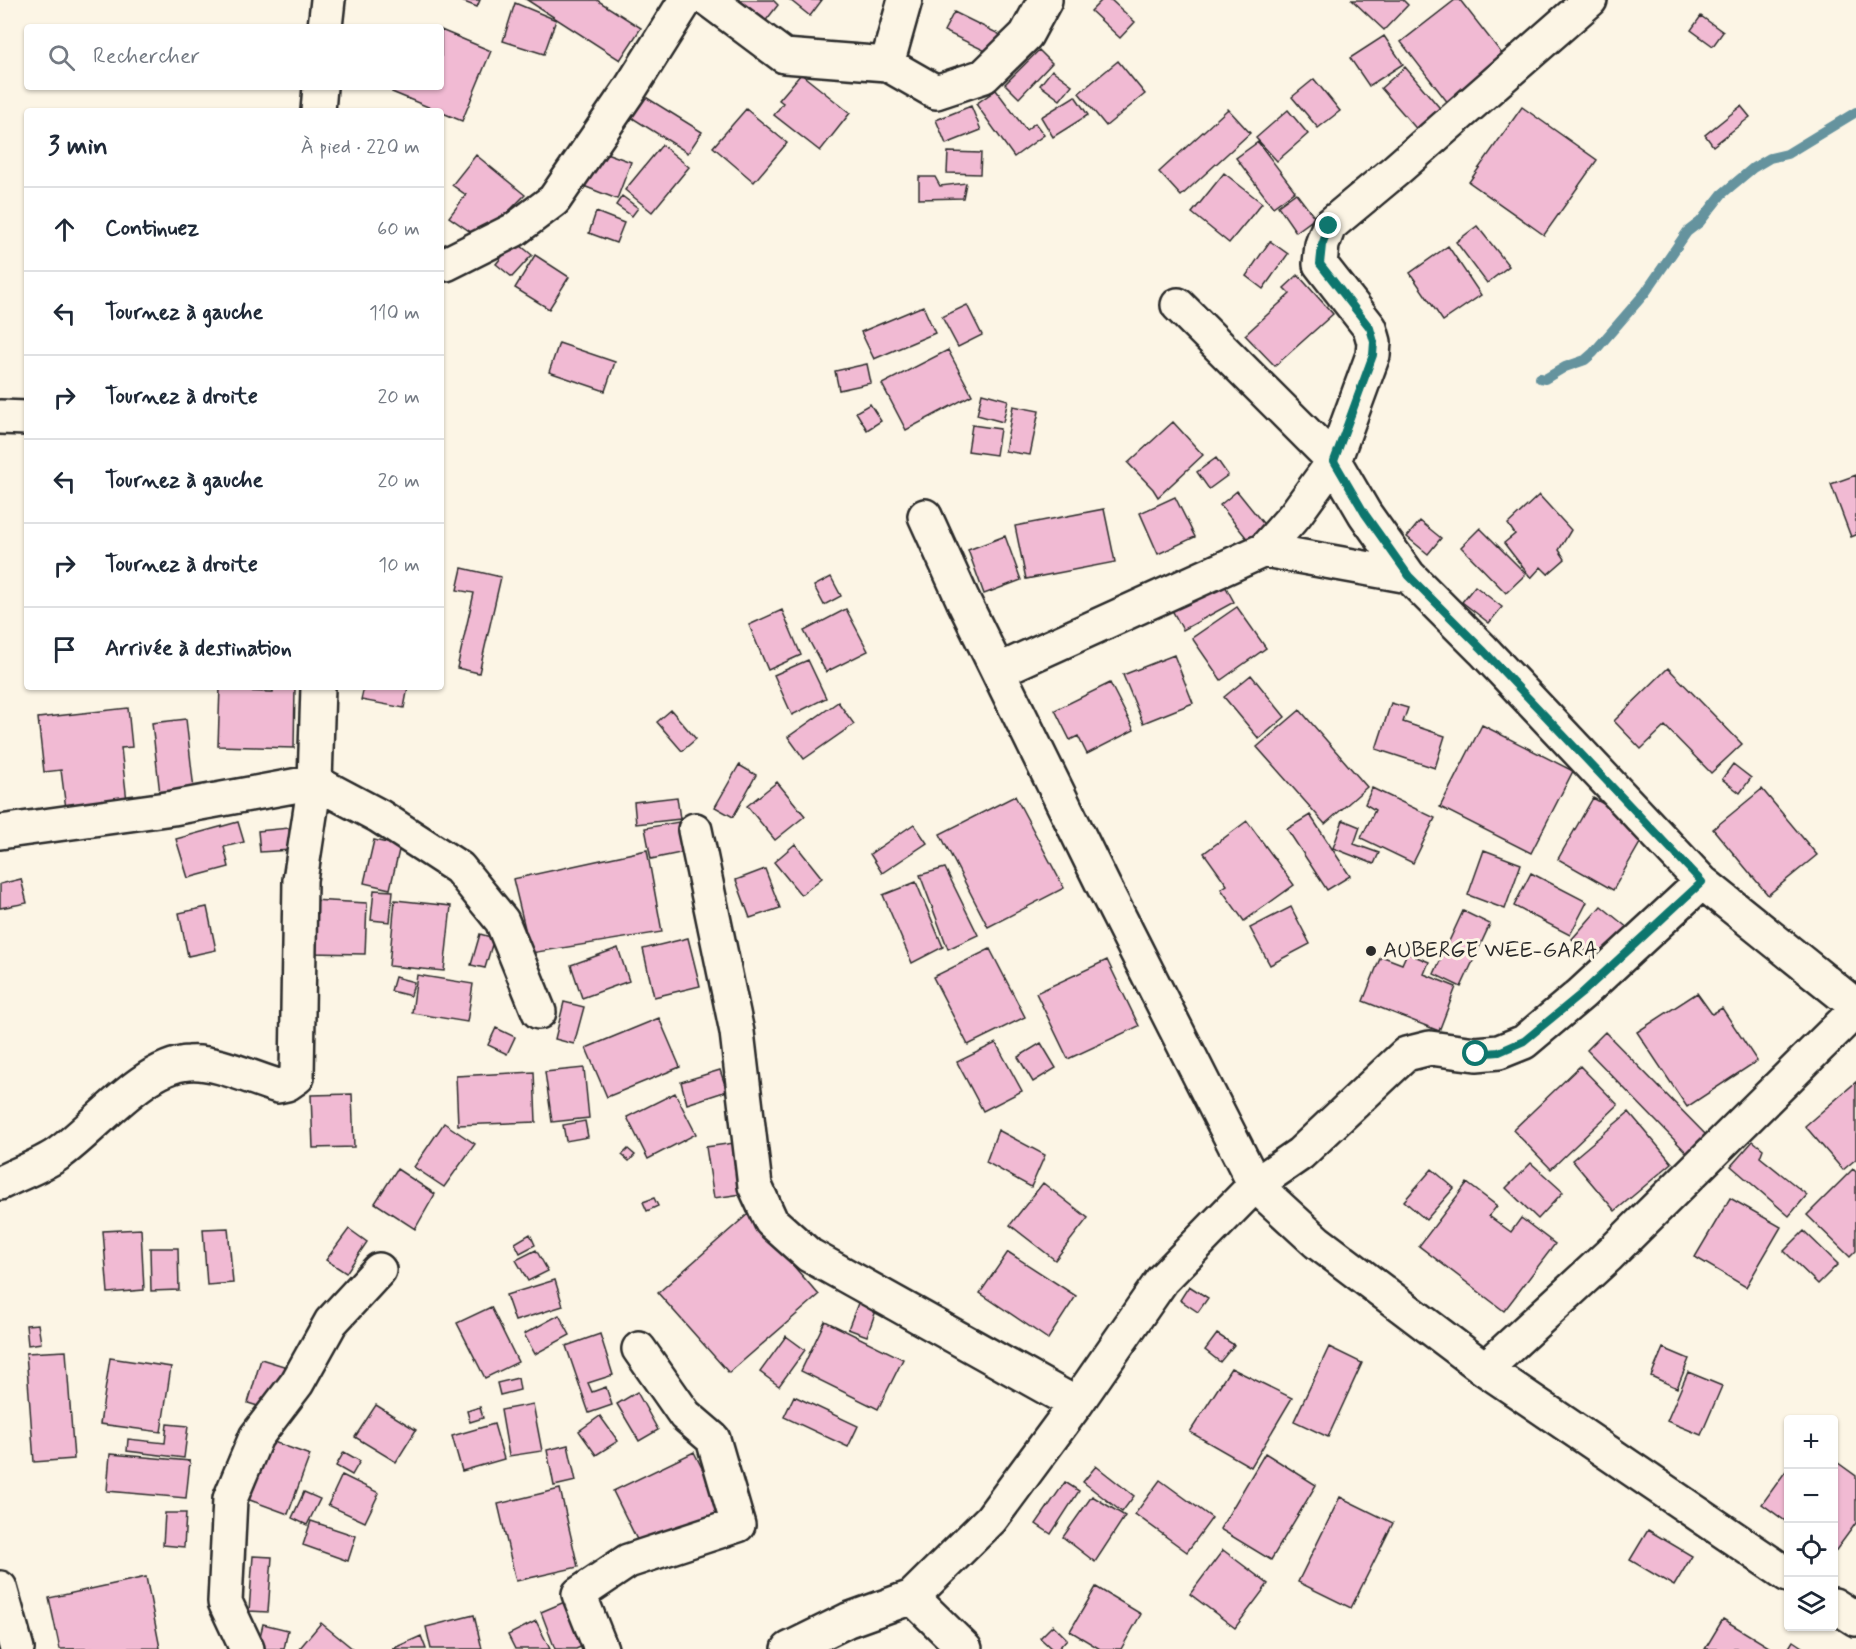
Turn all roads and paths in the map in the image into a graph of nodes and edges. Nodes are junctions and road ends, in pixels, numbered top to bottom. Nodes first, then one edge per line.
1 (328, 0) edge
2 (686, 0) edge
3 (710, 0) edge
4 (905, 0) edge
5 (1045, 0) edge
6 (1590, 0) edge
7 (325, 24) edge
8 (886, 64) junction
9 (320, 90) edge
10 (318, 108) edge
11 (444, 264) edge
12 (1178, 305) dead end
13 (0, 417) edge
14 (24, 418) edge
15 (1334, 461) junction
16 (925, 516) dead end
17 (1264, 550) junction
18 (1409, 576) junction
19 (998, 671) junction
20 (318, 690) edge
21 (315, 782) junction
22 (695, 830) dead end
23 (0, 832) edge
24 (1702, 882) junction
25 (1856, 1008) edge
26 (538, 1012) dead end
27 (0, 1183) edge
28 (1255, 1185) junction
29 (379, 1270) dead end
30 (639, 1349) dead end
31 (1485, 1370) junction
32 (1076, 1404) junction
33 (1784, 1572) edge
34 (0, 1588) edge
35 (912, 1597) junction
36 (1838, 1608) edge
37 (1856, 1619) edge
38 (17, 1649) edge
39 (247, 1649) edge
40 (601, 1649) edge
41 (789, 1649) edge
42 (964, 1649) edge

1 - 7 street
2 - 11 street
3 - 8 street
4 - 8 street
5 - 8 street
6 - 15 street
9 - 10 street
12 - 15 street
13 - 14 street
15 - 17 street
15 - 18 street
16 - 19 street
17 - 18 street
17 - 19 street
18 - 24 street
19 - 28 street
20 - 21 street
21 - 23 street
21 - 26 street
21 - 27 street
22 - 32 street
24 - 25 street
24 - 28 street
25 - 31 street
28 - 31 street
28 - 32 street
29 - 39 street
30 - 40 street
31 - 33 street
32 - 35 street
34 - 38 street
35 - 41 street
35 - 42 street
36 - 37 street

